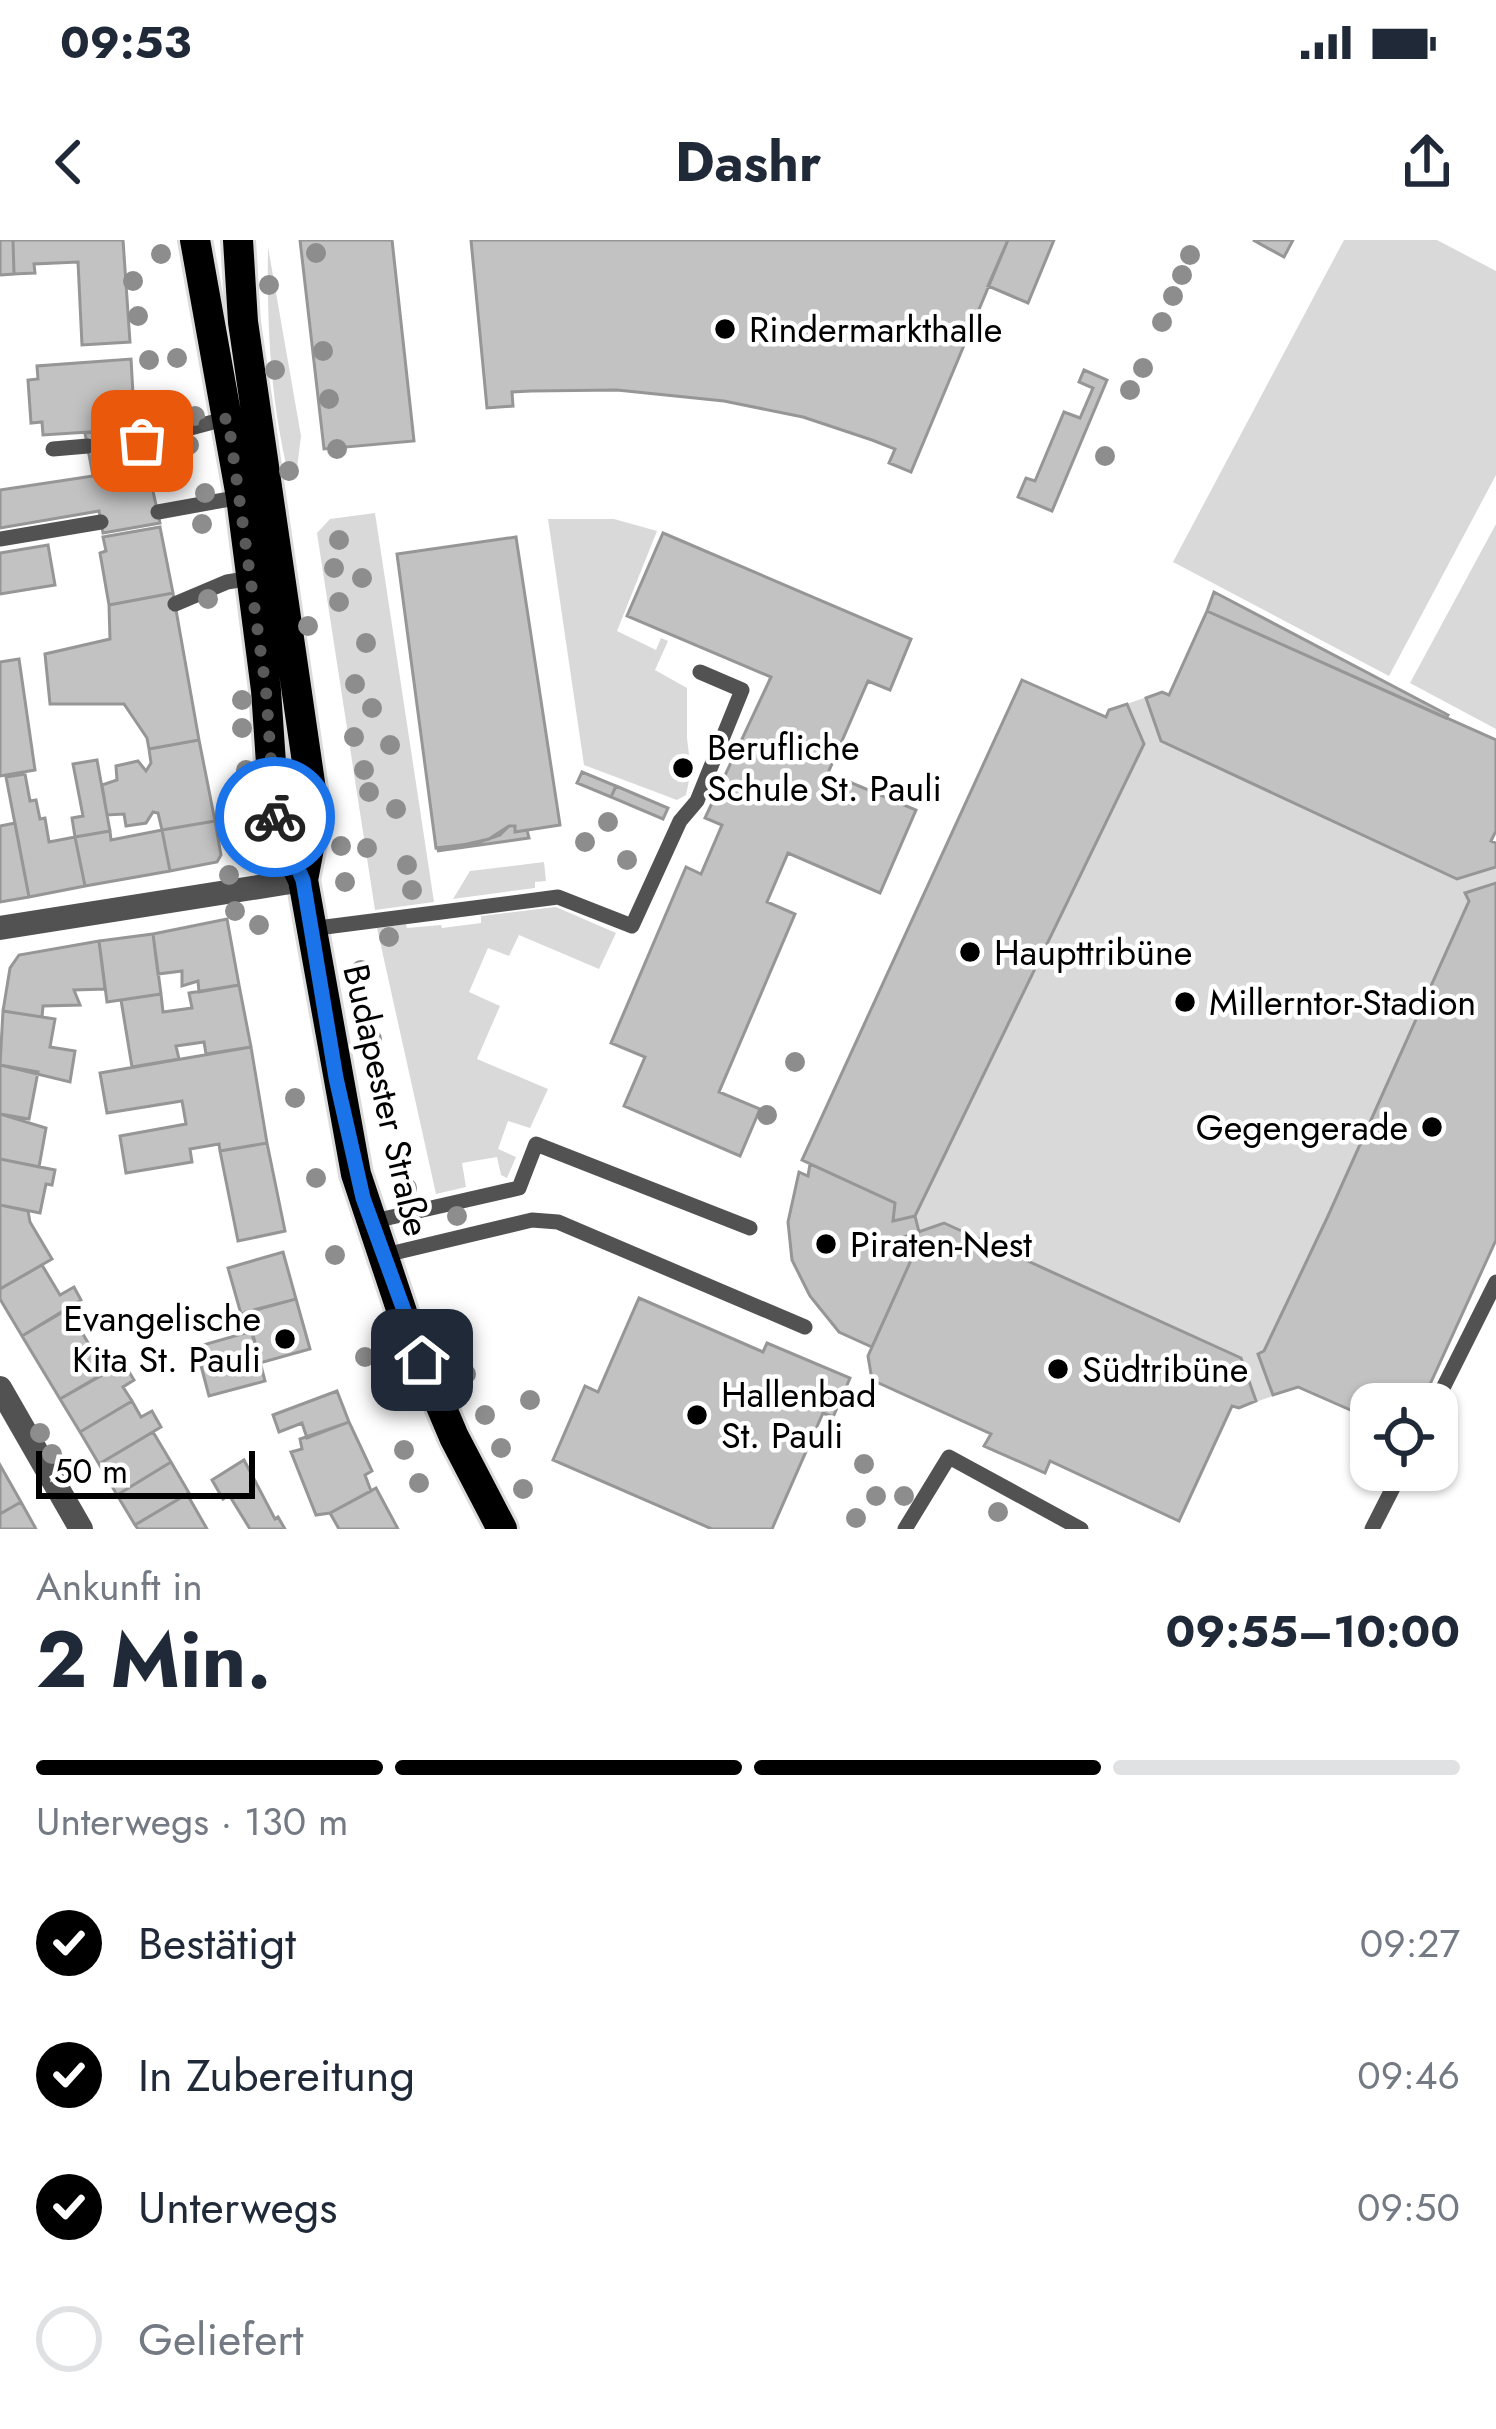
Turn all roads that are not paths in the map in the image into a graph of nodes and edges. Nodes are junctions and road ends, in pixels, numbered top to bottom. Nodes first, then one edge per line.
1 (195, 240) edge
2 (238, 240) edge
3 (228, 418) junction
4 (142, 441) dead end
5 (88, 446) dead end
6 (53, 449) dead end
7 (241, 497) junction
8 (158, 512) dead end
9 (101, 522) dead end
10 (0, 538) edge
11 (252, 578) junction
12 (175, 604) dead end
13 (700, 672) dead end
14 (303, 880) junction
15 (0, 928) edge
16 (310, 929) junction
17 (370, 1222) junction
18 (750, 1228) dead end
19 (381, 1256) junction
20 (1496, 1282) edge
21 (806, 1327) dead end
22 (1446, 1383) edge
23 (0, 1388) edge
24 (1391, 1491) edge
25 (82, 1529) edge
26 (502, 1529) edge
27 (905, 1529) edge
28 (1081, 1529) edge
29 (1372, 1529) edge

1 - 3 main road, Budapester Straße
2 - 14 main road, Budapester Straße
3 - 4 lane
3 - 7 main road, Budapester Straße
5 - 6 lane
7 - 8 lane
7 - 11 main road, Budapester Straße
9 - 10 lane
11 - 12 lane
11 - 14 main road, Budapester Straße
13 - 16 lane
14 - 15 street
14 - 16 main road, Budapester Straße
16 - 17 main road, Budapester Straße
17 - 18 lane
17 - 19 main road, Budapester Straße
19 - 21 lane
19 - 26 main road, Budapester Straße
20 - 22 lane
23 - 25 street
24 - 29 lane
27 - 28 lane

